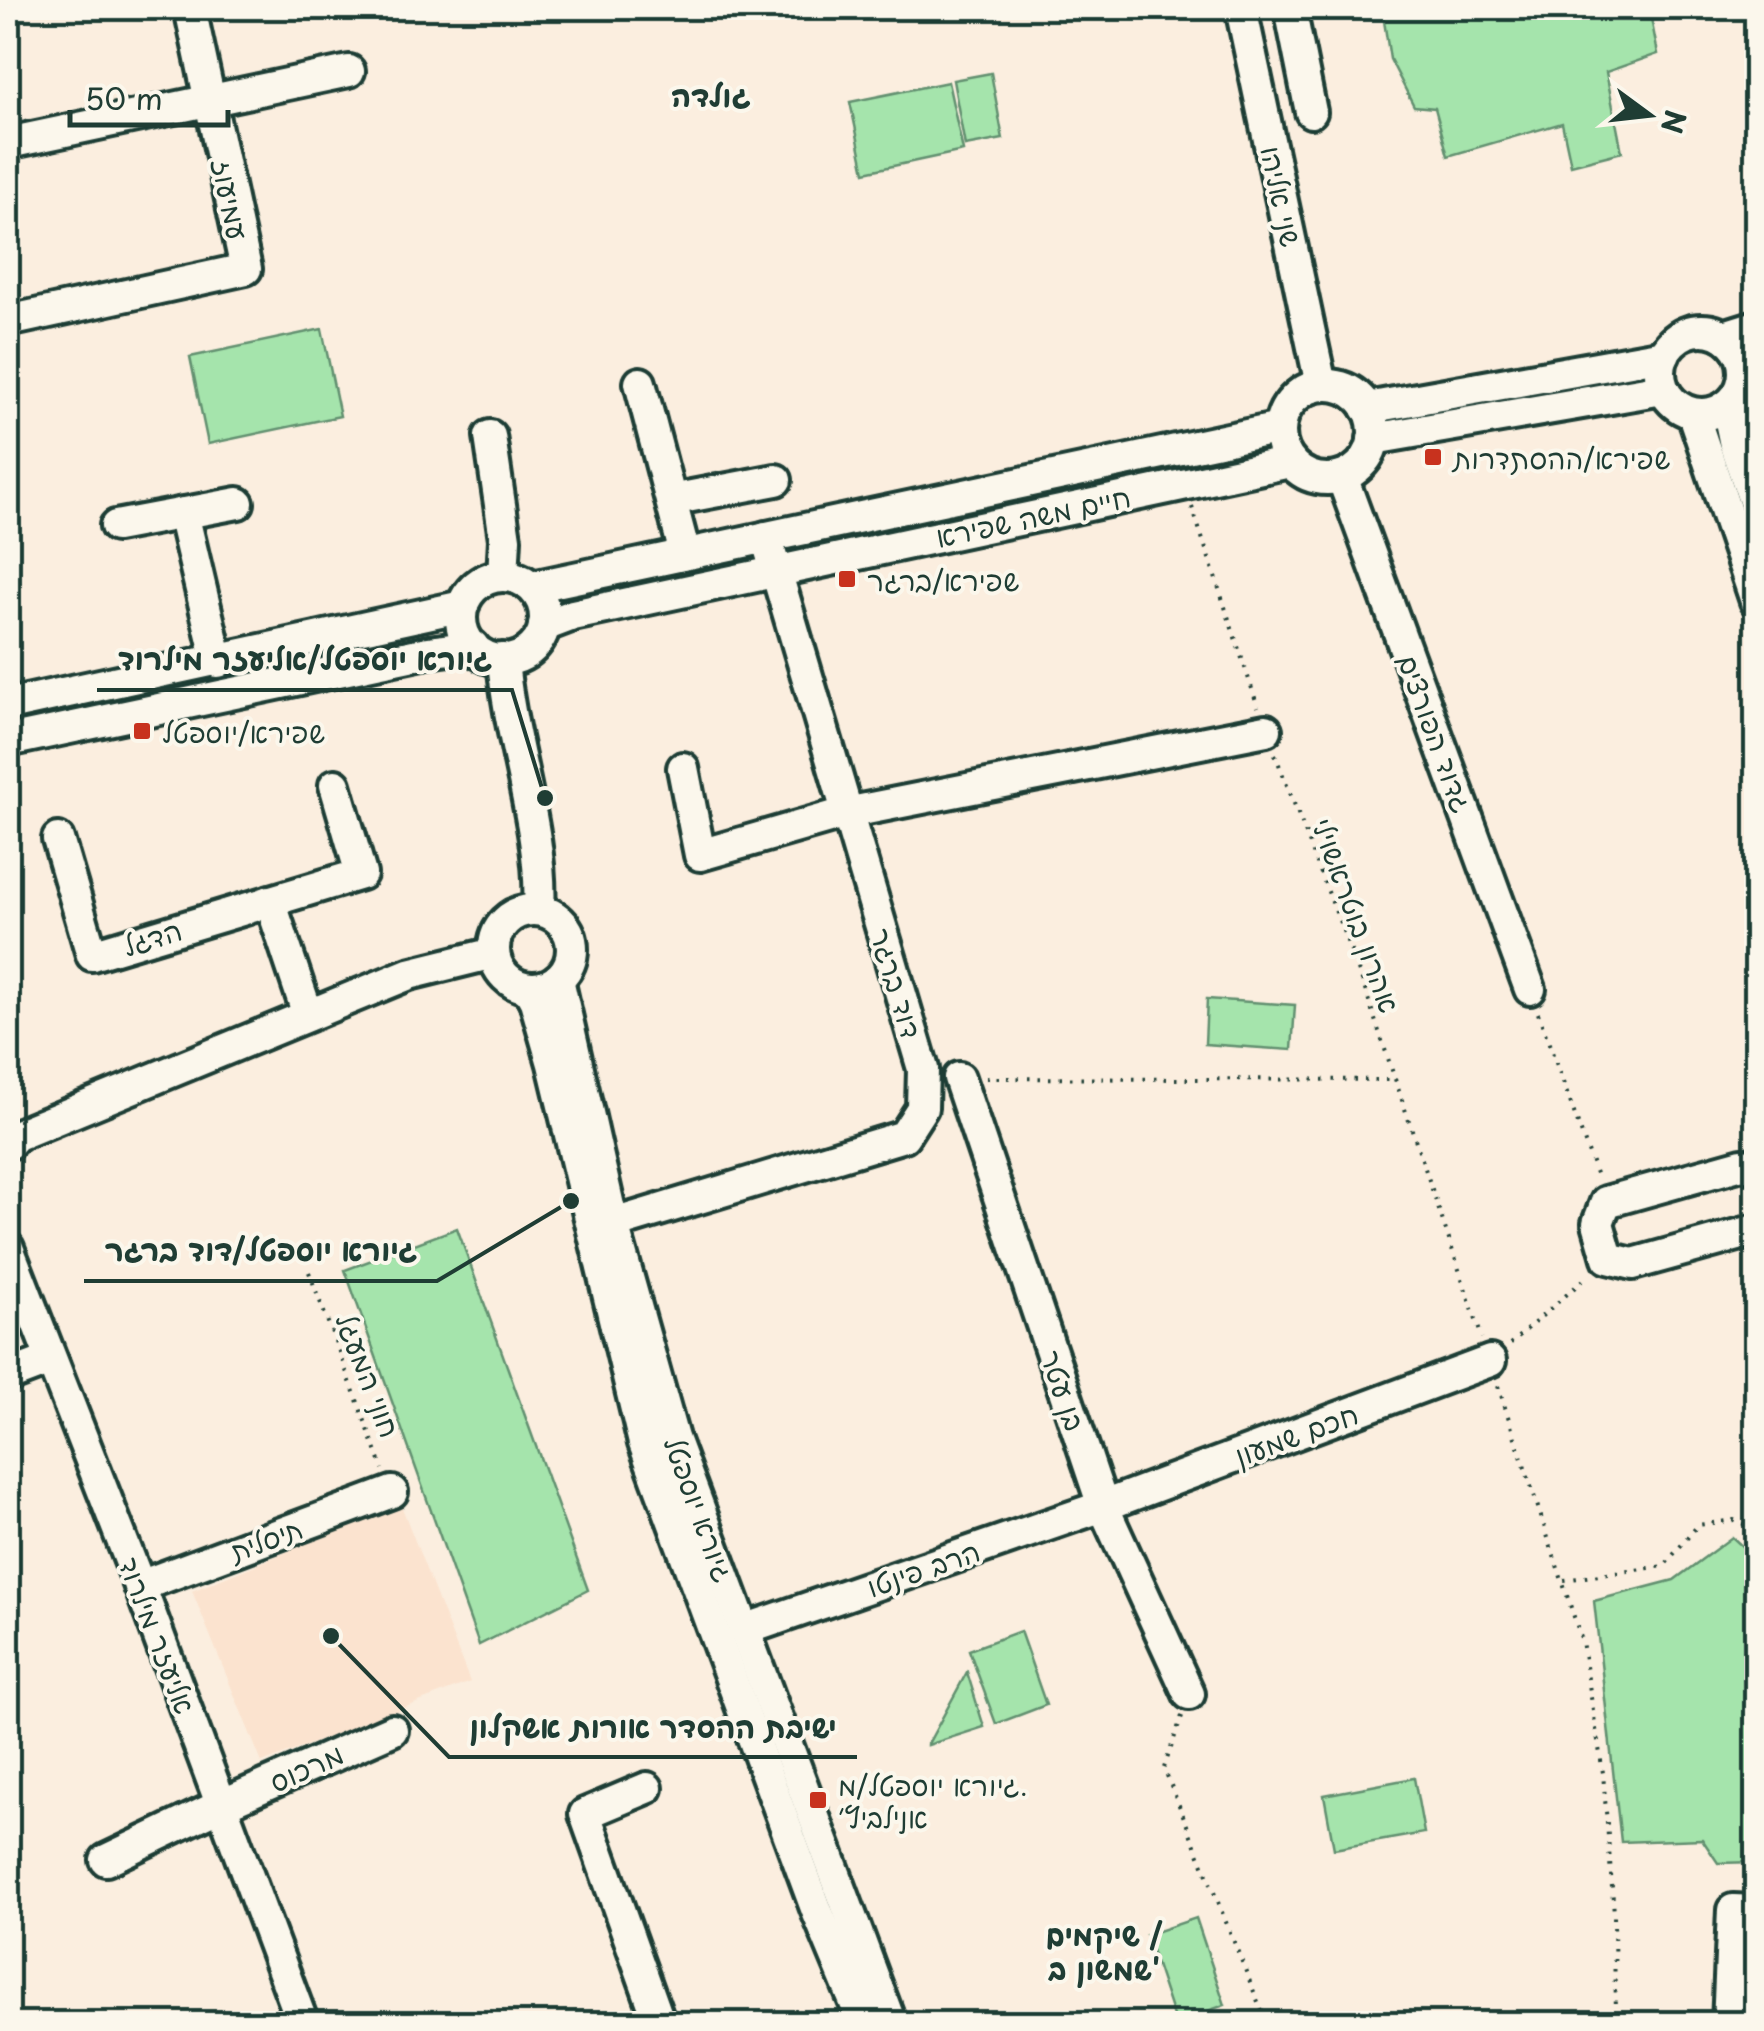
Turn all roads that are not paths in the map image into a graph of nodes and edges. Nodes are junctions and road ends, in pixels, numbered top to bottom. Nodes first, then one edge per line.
1 (190, 8) edge
2 (1277, 8) edge
3 (1290, 8) edge
4 (1243, 12) edge
5 (349, 71) dead end
6 (210, 100) junction
7 (1311, 112) dead end
8 (8, 144) edge
9 (8, 321) edge
10 (1756, 326) edge
11 (1724, 336) junction
12 (1664, 355) junction
13 (1750, 367) edge
14 (640, 383) dead end
15 (1322, 385) junction
16 (1663, 389) junction
17 (1727, 406) junction
18 (1368, 408) junction
19 (1692, 414) junction
20 (1280, 428) junction
21 (490, 436) dead end
22 (1374, 439) junction
23 (1290, 462) junction
24 (1342, 477) junction
25 (776, 480) dead end
26 (671, 500) junction
27 (238, 504) dead end
28 (1756, 506) edge
29 (184, 514) junction
30 (116, 526) dead end
31 (766, 537) junction
32 (685, 554) junction
33 (775, 570) junction
34 (503, 576) junction
35 (532, 587) junction
36 (1756, 601) edge
37 (463, 606) junction
38 (544, 626) junction
39 (472, 646) junction
40 (503, 660) junction
41 (218, 662) junction
42 (8, 705) edge
43 (1266, 730) road end
44 (8, 741) edge
45 (683, 768) dead end
46 (335, 785) dead end
47 (846, 813) junction
48 (58, 839) dead end
49 (270, 901) junction
50 (539, 910) junction
51 (494, 953) junction
52 (543, 984) junction
53 (1530, 990) road end
54 (308, 1015) junction
55 (959, 1078) road end
56 (8, 1144) edge
57 (1756, 1168) edge
58 (613, 1224) junction
59 (1756, 1230) edge
60 (8, 1248) edge
61 (50, 1360) junction
62 (1490, 1361) road end
63 (8, 1376) edge
64 (392, 1492) road end
65 (1102, 1506) junction
66 (140, 1586) junction
67 (744, 1630) junction
68 (1189, 1694) road end
69 (392, 1730) dead end
70 (647, 1788) dead end
71 (221, 1804) junction
72 (106, 1860) dead end
73 (1756, 1911) edge
74 (304, 2024) edge
75 (660, 2024) edge
76 (864, 2024) edge
77 (891, 2024) edge
78 (1728, 2024) edge

1 - 6 street, עמיעוז
2 - 4 street
3 - 7 street
4 - 15 street, שני אליהו
5 - 6 street
6 - 8 street
6 - 9 street, עמיעוז
10 - 11 street
11 - 12 street
11 - 13 street
12 - 16 street
12 - 18 street
13 - 17 street
14 - 26 street
15 - 18 street
15 - 20 street
16 - 19 street
16 - 22 street
17 - 19 street
17 - 28 street
18 - 22 street
19 - 36 street
20 - 23 street
20 - 31 street, חיים משה שפירא
21 - 34 street
22 - 24 street
23 - 24 street
23 - 33 street, חיים משה שפירא
24 - 53 street, גדוד הפורצים
25 - 26 street
26 - 32 street
27 - 29 street
29 - 30 street
29 - 41 street
31 - 32 street, חיים משה שפירא
31 - 33 street, דוד ברגר
32 - 35 street, חיים משה שפירא
33 - 38 street, חיים משה שפירא
33 - 47 street, דוד ברגר
34 - 35 street
34 - 37 street
35 - 38 street
37 - 39 street
37 - 41 street
38 - 40 street
39 - 40 street
39 - 44 street
40 - 50 street
41 - 42 street
43 - 47 street
45 - 47 street
46 - 49 street, הדגל
47 - 58 street, דוד ברגר
48 - 49 street, הדגל
49 - 54 street
50 - 51 street
50 - 52 street
51 - 52 street
51 - 54 street
52 - 58 street, גיורא יוספטל
52 - 76 street, גיורא יוספטל
54 - 56 street
55 - 65 street, בן עטר
57 - 59 street
58 - 67 street, גיורא יוספטל
60 - 61 street, אליעזר מילרוד
61 - 63 street
61 - 66 street, אליעזר מילרוד
62 - 65 street, חכם שמעון
64 - 66 street, תיסלית
65 - 67 street, הרב פינטו
65 - 68 street, בן עטר
66 - 71 street, אליעזר מילרוד
67 - 77 street, גיורא יוספטל
69 - 71 street, מרכוס
70 - 75 street
71 - 72 street, מרכוס
71 - 74 street, אליעזר מילרוד
73 - 78 street

